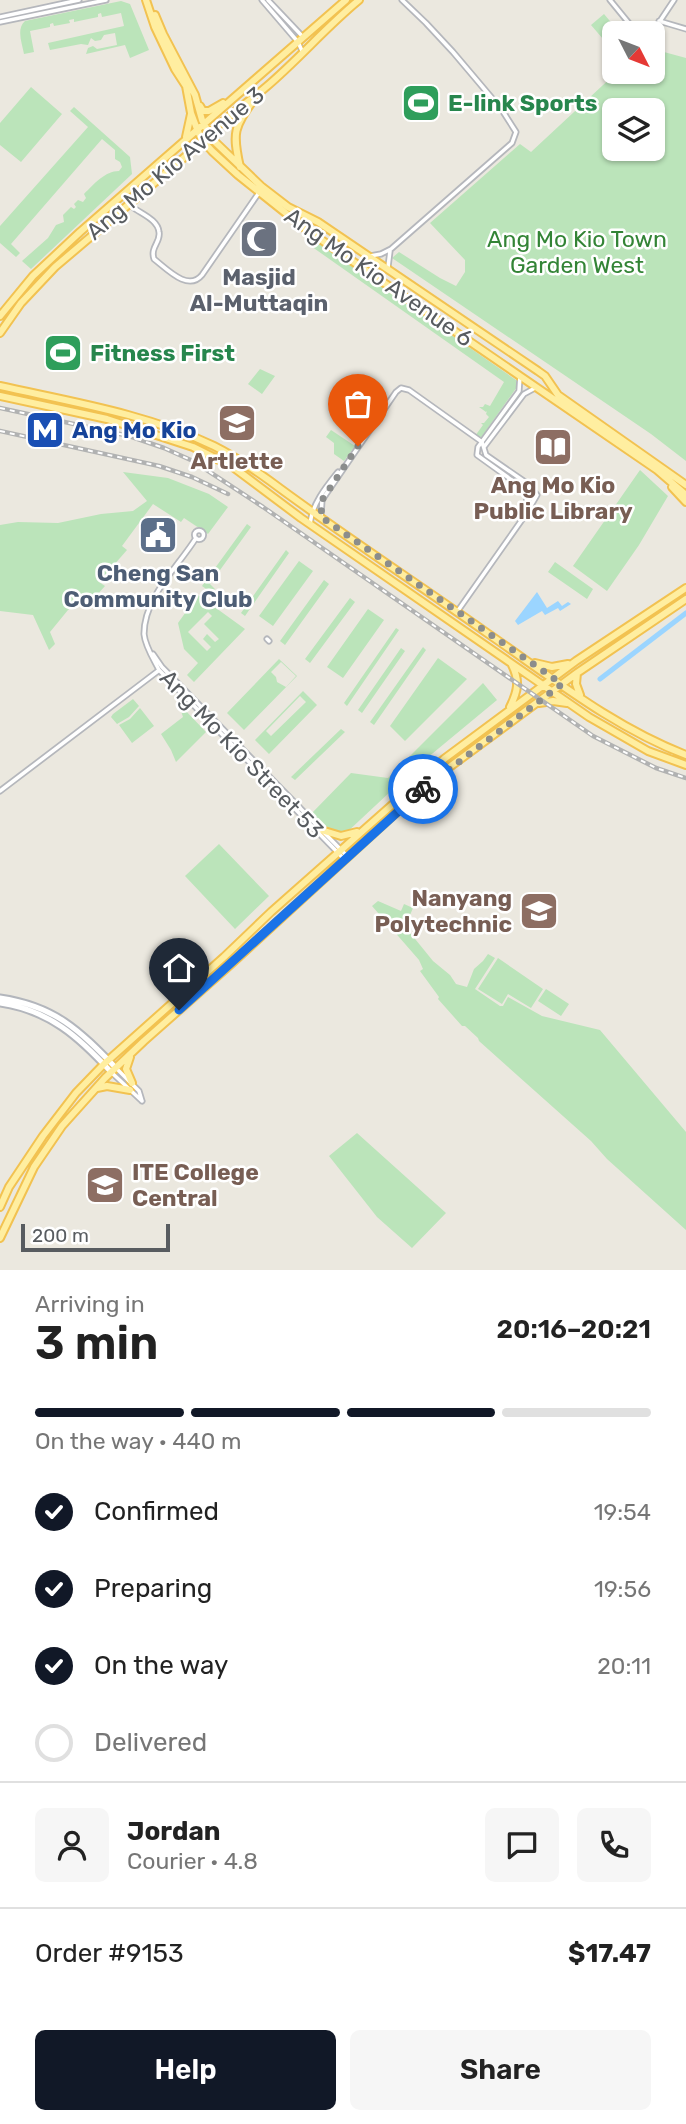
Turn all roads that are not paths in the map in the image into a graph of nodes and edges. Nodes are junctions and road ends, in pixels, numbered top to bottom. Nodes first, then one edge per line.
1 (79, 0) edge
2 (106, 0) edge
3 (148, 0) edge
4 (262, 0) edge
5 (268, 0) edge
6 (359, 0) edge
7 (402, 0) edge
8 (674, 0) edge
9 (612, 1) edge
10 (348, 2) edge
11 (0, 19) edge
12 (628, 21) edge
13 (659, 21) edge
14 (665, 23) edge
15 (686, 29) edge
16 (301, 39) junction
17 (303, 53) junction
18 (259, 92) junction
19 (232, 99) junction
20 (198, 105) junction
21 (191, 113) junction
22 (204, 124) junction
23 (197, 129) junction
24 (208, 134) junction
25 (186, 139) junction
26 (202, 140) junction
27 (212, 152) junction
28 (181, 157) junction
29 (241, 167) junction
30 (260, 193) junction
31 (122, 195) junction
32 (129, 203) junction
33 (391, 248) junction
34 (365, 255) junction
35 (390, 272) junction
36 (0, 316) edge
37 (0, 333) edge
38 (520, 375) junction
39 (0, 386) edge
40 (537, 387) junction
41 (0, 396) edge
42 (483, 444) junction
43 (344, 467) junction
44 (657, 470) junction
45 (686, 485) edge
46 (686, 495) edge
47 (686, 502) edge
48 (312, 511) junction
49 (526, 514) junction
50 (321, 517) junction
51 (310, 524) junction
52 (197, 538) dead end
53 (364, 547) junction
54 (357, 556) junction
55 (686, 588) edge
56 (686, 599) edge
57 (457, 612) junction
58 (527, 660) junction
59 (576, 661) junction
60 (510, 662) junction
61 (160, 669) junction
62 (577, 673) junction
63 (552, 679) junction
64 (562, 684) junction
65 (543, 685) junction
66 (552, 692) junction
67 (580, 697) junction
68 (537, 703) junction
69 (569, 704) junction
70 (509, 709) junction
71 (686, 755) edge
72 (686, 765) edge
73 (0, 791) edge
74 (321, 830) junction
75 (363, 830) junction
76 (339, 851) junction
77 (346, 859) junction
78 (224, 957) junction
79 (230, 965) junction
80 (0, 1001) edge
81 (130, 1055) junction
82 (107, 1063) junction
83 (114, 1070) junction
84 (131, 1087) junction
85 (95, 1088) junction
86 (0, 1208) edge
87 (0, 1238) edge

1 - 11 street
2 - 11 street
3 - 20 main road, Ang Mo Kio Avenue 6
3 - 21 main road, Ang Mo Kio Avenue 6
4 - 16 street
5 - 16 street
6 - 10 main road, Ang Mo Kio Avenue 3
7 - 33 street
8 - 13 street
9 - 12 street
10 - 16 main road, Ang Mo Kio Avenue 3
10 - 17 main road, Ang Mo Kio Avenue 3
14 - 15 street
16 - 17 street
16 - 19 main road, Ang Mo Kio Avenue 3
17 - 18 main road, Ang Mo Kio Avenue 3
18 - 24 main road, Ang Mo Kio Avenue 3
18 - 29 main road
19 - 20 main road
19 - 22 main road, Ang Mo Kio Avenue 3
20 - 22 main road, Ang Mo Kio Avenue 6
21 - 23 main road, Ang Mo Kio Avenue 6
21 - 25 main road
22 - 23 main road, Ang Mo Kio Avenue 3
22 - 24 main road, Ang Mo Kio Avenue 6
23 - 25 main road, Ang Mo Kio Avenue 3
23 - 26 main road, Ang Mo Kio Avenue 6
24 - 26 main road, Ang Mo Kio Avenue 3
24 - 29 main road, Ang Mo Kio Avenue 6
25 - 31 main road, Ang Mo Kio Avenue 3
26 - 27 main road, Ang Mo Kio Avenue 6
26 - 28 main road, Ang Mo Kio Avenue 3
27 - 28 main road
27 - 30 main road, Ang Mo Kio Avenue 6
28 - 32 main road, Ang Mo Kio Avenue 3
29 - 34 main road, Ang Mo Kio Avenue 6
30 - 32 street
30 - 38 main road, Ang Mo Kio Avenue 6
31 - 32 street
31 - 36 main road, Ang Mo Kio Avenue 3
32 - 37 main road, Ang Mo Kio Avenue 3
33 - 34 street
33 - 35 street
34 - 35 main road, Ang Mo Kio Avenue 6
35 - 45 main road, Ang Mo Kio Avenue 6
38 - 40 main road, Ang Mo Kio Avenue 6
38 - 42 street
39 - 48 main road
40 - 42 street
40 - 44 main road, Ang Mo Kio Avenue 6
41 - 51 main road
42 - 43 street
42 - 49 street
42 - 49 street
43 - 48 street
43 - 50 street
44 - 46 main road, Ang Mo Kio Avenue 6
44 - 47 main road
48 - 50 main road
48 - 51 street
49 - 57 street
50 - 53 main road
51 - 54 main road
52 - 61 street, Ang Mo Kio Street 53
53 - 54 main road
53 - 57 main road
54 - 60 main road
55 - 59 main road
56 - 62 main road
57 - 58 main road
58 - 59 main road
58 - 63 main road
59 - 63 main road
60 - 65 main road
60 - 70 main road
61 - 73 street
61 - 74 street, Ang Mo Kio Street 53
61 - 76 street, Ang Mo Kio Street 53
62 - 64 main road
62 - 67 main road
63 - 64 main road
63 - 65 main road
64 - 66 main road
64 - 67 main road
65 - 66 main road
65 - 70 main road
66 - 68 main road
66 - 69 main road
67 - 71 main road
68 - 69 main road
68 - 77 main road
69 - 72 main road
70 - 75 main road
74 - 75 main road
74 - 76 street, Ang Mo Kio Street 53
75 - 76 main road
76 - 77 street, Ang Mo Kio Street 53
76 - 78 main road
77 - 79 main road
78 - 79 main road
78 - 82 main road
79 - 81 main road
80 - 82 main road
81 - 83 main road
81 - 84 main road
82 - 83 main road
82 - 86 main road
83 - 84 street
83 - 85 main road
84 - 85 main road
85 - 87 main road

